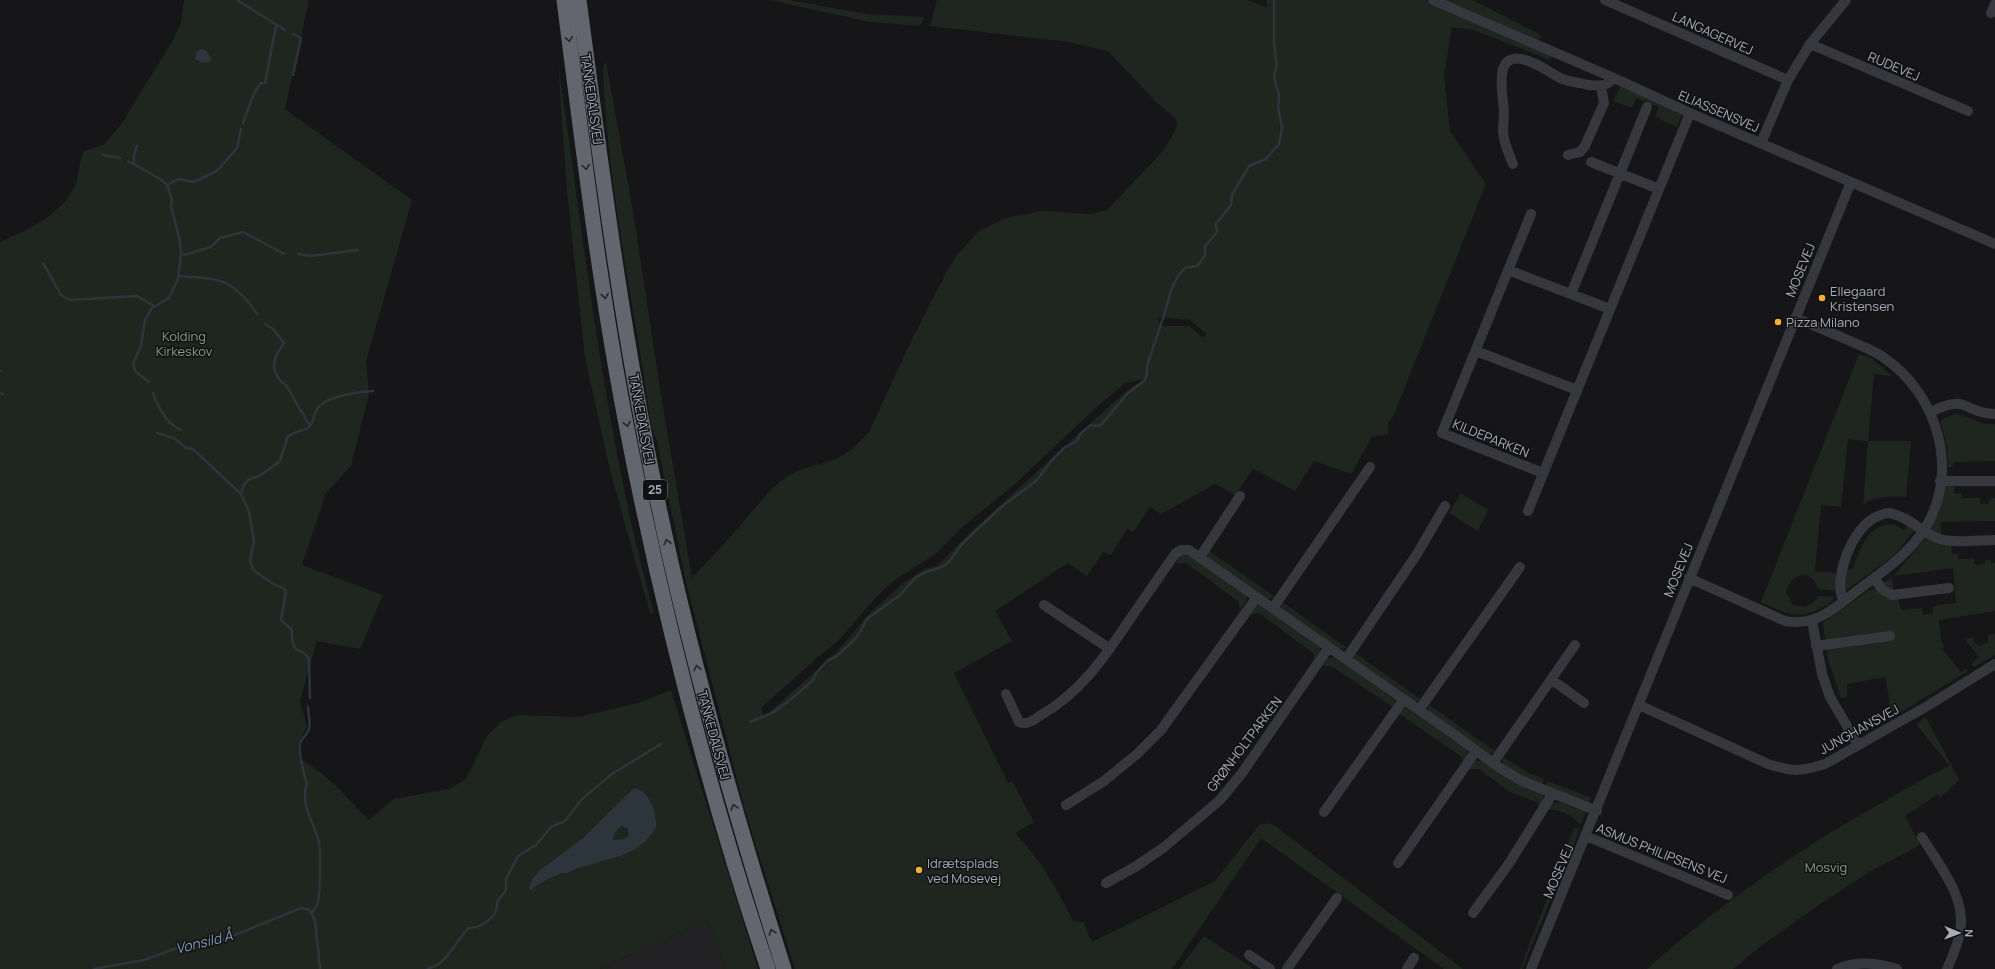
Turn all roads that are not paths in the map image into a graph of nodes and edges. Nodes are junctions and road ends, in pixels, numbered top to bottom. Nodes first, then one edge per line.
1 (564, 0) edge
2 (579, 0) edge
3 (1433, 0) edge
4 (1605, 0) edge
5 (1845, 0) edge
6 (1992, 0) edge
7 (1994, 6) edge
8 (1810, 44) junction
9 (1614, 78) junction
10 (1788, 80) junction
11 (1601, 87) junction
12 (1646, 107) dead end
13 (1968, 112) dead end
14 (1690, 114) junction
15 (1761, 143) junction
16 (1568, 155) dead end
17 (1591, 162) dead end
18 (1513, 164) dead end
19 (1620, 174) junction
20 (1851, 182) junction
21 (1659, 189) junction
22 (1531, 214) dead end
23 (1995, 244) edge
24 (1508, 270) junction
25 (1571, 294) junction
26 (1610, 309) junction
27 (1795, 318) junction
28 (1476, 351) junction
29 (1577, 390) junction
30 (1931, 412) junction
31 (1995, 414) edge
32 (1370, 467) dead end
33 (1543, 473) junction
34 (1940, 481) junction
35 (1995, 481) edge
36 (1240, 496) dead end
37 (1439, 510) dead end
38 (1528, 511) dead end
39 (1924, 530) junction
40 (1995, 540) edge
41 (1200, 557) junction
42 (1520, 567) dead end
43 (1689, 578) junction
44 (1874, 578) junction
45 (1949, 588) dead end
46 (1257, 597) junction
47 (1843, 601) junction
48 (1044, 605) dead end
49 (1273, 608) junction
50 (1812, 621) junction
51 (1890, 636) dead end
52 (1574, 645) dead end
53 (1816, 646) junction
54 (1329, 647) junction
55 (1110, 649) junction
56 (1346, 659) junction
57 (1995, 664) edge
58 (1551, 679) junction
59 (1006, 694) dead end
60 (1404, 699) junction
61 (1584, 703) dead end
62 (1640, 705) junction
63 (1419, 710) junction
64 (1858, 746) junction
65 (1476, 751) junction
66 (1493, 763) junction
67 (1553, 794) junction
68 (1066, 805) dead end
69 (1596, 811) junction
70 (1324, 812) dead end
71 (1586, 836) junction
72 (1922, 837) dead end
73 (1398, 863) dead end
74 (1106, 883) dead end
75 (1728, 895) dead end
76 (1337, 898) dead end
77 (1473, 914) dead end
78 (1250, 954) dead end
79 (1414, 958) dead end
80 (768, 969) edge
81 (784, 969) edge
82 (1270, 969) edge
83 (1287, 969) edge
84 (1407, 969) edge
85 (1531, 969) edge
86 (1837, 969) edge
87 (1897, 969) edge
88 (1947, 969) edge

1 -> 80 highway, TANKEDALSVEJ / 25
81 -> 2 highway, TANKEDALSVEJ / 25
3 - 9 street, ELIASSENSVEJ
4 - 10 street, LANGAGERVEJ
5 - 8 street
6 - 7 street
8 - 10 street
8 - 13 street, RUDEVEJ
9 - 11 street
9 - 14 street, ELIASSENSVEJ
10 - 15 street
11 - 16 street
11 - 18 street
12 - 19 street
14 - 15 street, ELIASSENSVEJ
14 - 21 street
15 - 20 street, ELIASSENSVEJ
17 - 19 street
19 - 21 street
19 - 25 street
20 - 23 street, ELIASSENSVEJ
20 - 27 street, MOSEVEJ
21 - 26 street
22 - 24 street, KILDEPARKEN
24 - 25 street
24 - 28 street, KILDEPARKEN
25 - 26 street
26 - 29 street
27 - 30 street
27 - 43 street, MOSEVEJ
28 - 29 street
28 - 33 street, KILDEPARKEN
29 - 33 street
30 - 31 street
30 - 34 street
32 - 49 street
33 - 38 street
34 - 35 street
34 - 39 street
36 - 41 street
37 - 56 street
39 - 40 street
39 - 44 street
39 - 47 street
41 - 46 street
41 - 55 street
42 - 63 street
43 - 50 street
43 - 62 street, MOSEVEJ
44 - 45 street
44 - 47 street
46 - 49 street
46 - 68 street
47 - 50 street
48 - 55 street
49 - 54 street
50 - 53 street
51 - 53 street
52 - 58 street
53 - 64 street
54 - 56 street
54 - 74 street, GRØNHOLTPARKEN
55 - 59 street
56 - 60 street
57 - 64 street, JUNGHANSVEJ
58 - 61 street
58 - 66 street
60 - 63 street
60 - 70 street
62 - 64 street, JUNGHANSVEJ
62 - 69 street, MOSEVEJ
63 - 65 street
65 - 66 street
65 - 73 street
66 - 67 street
67 - 69 street
67 - 77 street
69 - 71 street, MOSEVEJ
71 - 75 street, ASMUS PHILIPSENS VEJ
71 - 85 street, MOSEVEJ
72 - 88 street
76 - 83 street
78 - 82 street
79 - 84 street
86 - 87 street

